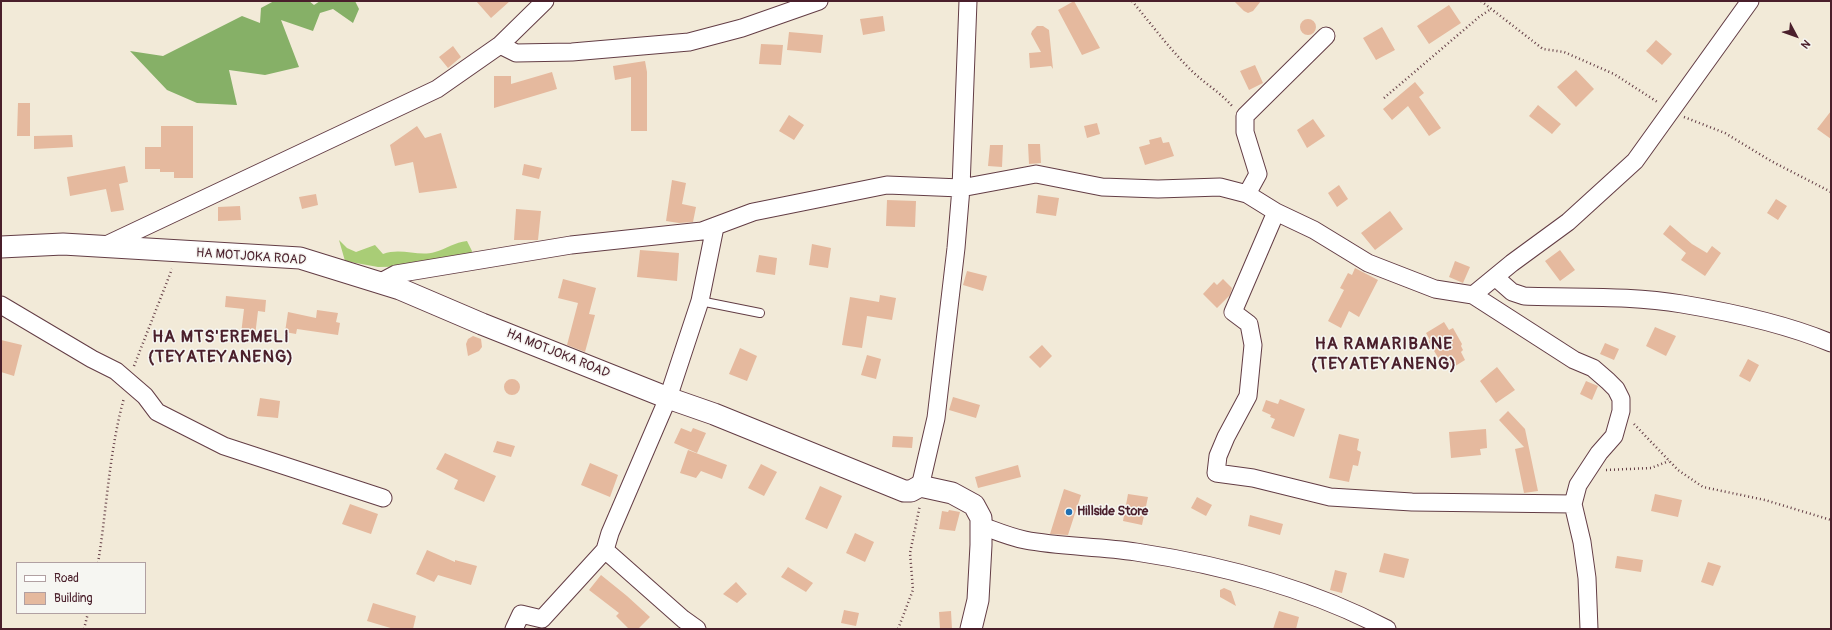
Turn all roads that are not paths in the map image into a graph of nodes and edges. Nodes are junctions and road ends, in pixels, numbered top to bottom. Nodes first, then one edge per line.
1 (545, 1) edge
2 (819, 1) edge
3 (968, 1) edge
4 (1750, 1) edge
5 (1326, 36) dead end
6 (500, 45) junction
7 (961, 188) junction
8 (1248, 194) junction
9 (1276, 212) junction
10 (714, 226) junction
11 (101, 246) junction
12 (1, 247) edge
13 (1495, 277) junction
14 (381, 282) junction
15 (1473, 295) junction
16 (700, 301) junction
17 (1, 305) edge
18 (760, 313) dead end
19 (1831, 342) edge
20 (668, 398) junction
21 (920, 487) junction
22 (383, 498) dead end
23 (1573, 504) junction
24 (982, 526) junction
25 (605, 550) junction
26 (514, 629) edge
27 (697, 629) edge
28 (971, 629) edge
29 (1387, 629) edge
30 (1588, 629) edge

1 - 6 street
2 - 6 street
3 - 7 street
4 - 13 street
5 - 8 street
6 - 11 street
7 - 8 street
7 - 10 street
7 - 21 street
8 - 9 street
9 - 15 street
9 - 23 street
10 - 14 street
10 - 16 street
11 - 12 street, HA MOTJOKA ROAD
11 - 14 street, HA MOTJOKA ROAD
13 - 15 street
13 - 19 street
14 - 20 street, HA MOTJOKA ROAD
15 - 23 street
16 - 18 lane
16 - 20 street
17 - 22 street
20 - 21 street, HA MOTJOKA ROAD
20 - 25 street
21 - 24 street, HA MOTJOKA ROAD
23 - 30 street
24 - 28 street, HA MOTJOKA ROAD
24 - 29 street
25 - 26 street
25 - 27 street

